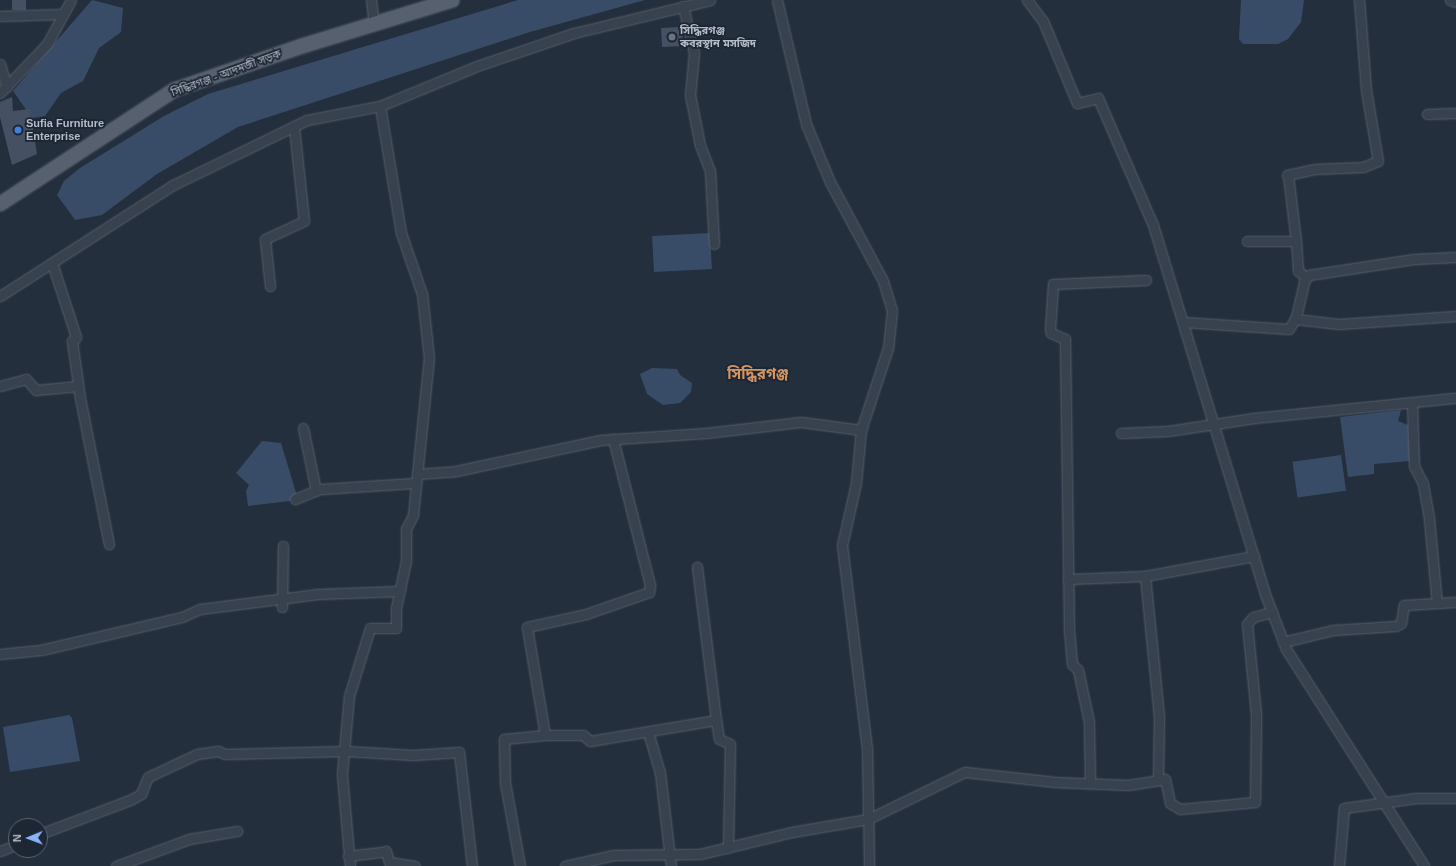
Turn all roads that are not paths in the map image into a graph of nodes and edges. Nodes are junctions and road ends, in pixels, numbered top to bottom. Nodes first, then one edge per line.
1 (71, 0) edge
2 (371, 0) edge
3 (452, 0) edge
4 (710, 0) edge
5 (777, 0) edge
6 (1027, 0) edge
7 (1359, 0) edge
8 (1450, 0) edge
9 (1456, 2) edge
10 (683, 6) junction
11 (62, 14) junction
12 (0, 16) edge
13 (374, 24) junction
14 (0, 64) edge
15 (7, 86) junction
16 (0, 93) edge
17 (380, 106) junction
18 (1456, 112) edge
19 (1427, 114) dead end
20 (294, 127) junction
21 (0, 204) edge
22 (1247, 241) dead end
23 (1296, 241) junction
24 (714, 244) dead end
25 (1456, 257) edge
26 (52, 263) junction
27 (1306, 277) junction
28 (1146, 280) dead end
29 (270, 286) dead end
30 (0, 296) edge
31 (1456, 316) edge
32 (1295, 320) junction
33 (1183, 322) junction
34 (0, 386) edge
35 (78, 386) junction
36 (1455, 398) edge
37 (1412, 404) junction
38 (1456, 408) edge
39 (1214, 425) junction
40 (303, 428) dead end
41 (861, 430) junction
42 (1121, 433) dead end
43 (613, 439) junction
44 (416, 478) junction
45 (316, 491) junction
46 (295, 499) dead end
47 (110, 544) dead end
48 (283, 546) dead end
49 (1254, 556) junction
50 (697, 568) dead end
51 (1145, 576) junction
52 (1068, 579) junction
53 (400, 591) junction
54 (282, 598) junction
55 (1456, 602) edge
56 (1437, 604) junction
57 (282, 607) dead end
58 (1272, 612) junction
59 (1283, 642) junction
60 (0, 654) edge
61 (716, 720) junction
62 (648, 732) junction
63 (545, 735) junction
64 (346, 751) junction
65 (1158, 779) junction
66 (1090, 782) junction
67 (1456, 798) edge
68 (1383, 801) junction
69 (868, 819) junction
70 (48, 831) edge
71 (237, 831) dead end
72 (728, 848) junction
73 (671, 853) junction
74 (348, 856) junction
75 (116, 866) edge
76 (350, 866) edge
77 (415, 866) edge
78 (472, 866) edge
79 (520, 866) edge
80 (565, 866) edge
81 (671, 866) edge
82 (869, 866) edge
83 (1339, 866) edge
84 (1424, 866) edge

1 - 11 street
2 - 13 street
3 - 13 main road, সিদ্ধিরগঞ্জ - আদমজী সড়ক
4 - 10 street
5 - 41 street
6 - 33 street
7 - 23 street
8 - 9 street
10 - 17 street
10 - 24 street
11 - 12 street
11 - 15 street
13 - 21 main road, সিদ্ধিরগঞ্জ - আদমজী সড়ক
14 - 15 street
15 - 16 street
17 - 20 street
17 - 44 street
18 - 19 street
20 - 26 street
20 - 29 street
22 - 23 street
23 - 27 street
25 - 27 street
26 - 30 street
26 - 35 street
27 - 32 street
28 - 52 street
31 - 32 street
32 - 33 street
33 - 39 street
34 - 35 street
35 - 47 street
36 - 37 street
36 - 38 street
37 - 39 street
37 - 56 street
39 - 42 street
39 - 49 street
40 - 45 street
41 - 43 street
41 - 69 street
43 - 44 street
43 - 63 street
44 - 45 street
44 - 53 street
45 - 46 street
48 - 54 street
49 - 51 street
49 - 58 street
50 - 61 street
51 - 52 street
51 - 65 street
52 - 66 street
53 - 54 street
53 - 64 street
54 - 57 street
54 - 60 street
55 - 56 street
56 - 59 street
58 - 59 street
58 - 65 street
59 - 68 street
61 - 62 street
61 - 72 street
62 - 63 street
62 - 73 street
63 - 79 street
64 - 70 street
64 - 74 street
64 - 78 street
65 - 66 street
66 - 69 street
67 - 68 street
68 - 83 street
68 - 84 street
69 - 72 street
69 - 82 street
71 - 75 street
72 - 73 street
73 - 80 street
73 - 81 street
74 - 76 street
74 - 77 street

